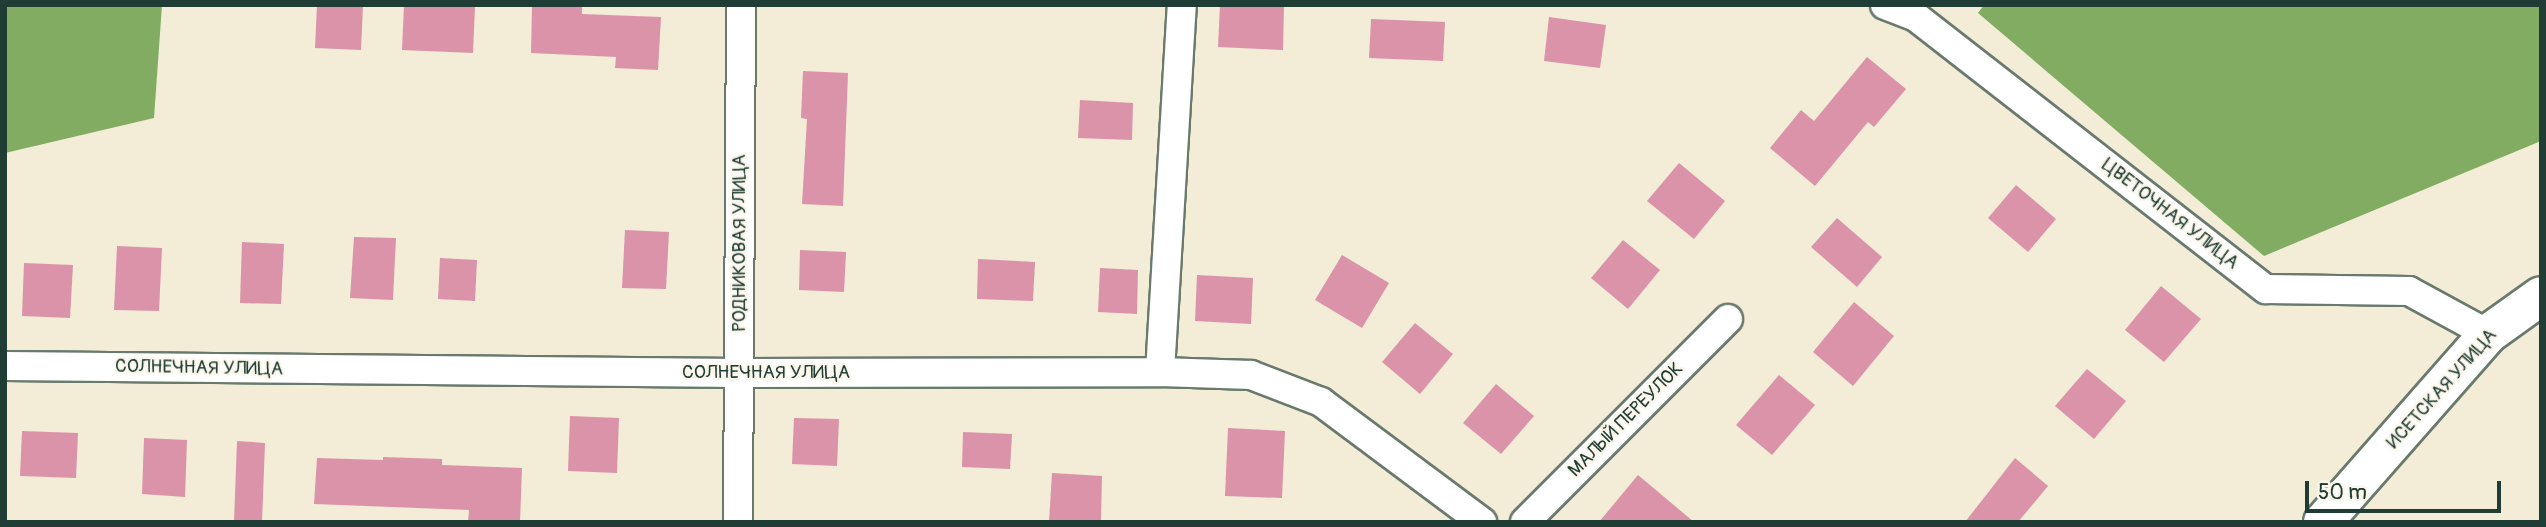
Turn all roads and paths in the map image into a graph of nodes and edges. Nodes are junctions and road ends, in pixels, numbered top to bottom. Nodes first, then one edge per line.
1 (741, 5) edge
2 (1182, 5) edge
3 (1885, 5) edge
4 (2541, 296) edge
5 (1728, 319) dead end
6 (2488, 334) junction
7 (5, 366) edge
8 (1160, 372) junction
9 (740, 373) junction
10 (738, 522) edge
11 (1482, 522) edge
12 (1525, 522) edge
13 (2323, 522) edge

1 - 9 street, РОДНИКОВАЯ УЛИЦА
2 - 8 street
3 - 6 street, ЦВЕТОЧНАЯ УЛИЦА
4 - 6 main road, ИСЕТСКАЯ УЛИЦА
5 - 12 street, МАЛЫЙ ПЕРЕУЛОК
6 - 13 main road, ИСЕТСКАЯ УЛИЦА
7 - 9 street, СОЛНЕЧНАЯ УЛИЦА
8 - 9 street, СОЛНЕЧНАЯ УЛИЦА
8 - 11 street, СОЛНЕЧНАЯ УЛИЦА
9 - 10 street, РОДНИКОВАЯ УЛИЦА

